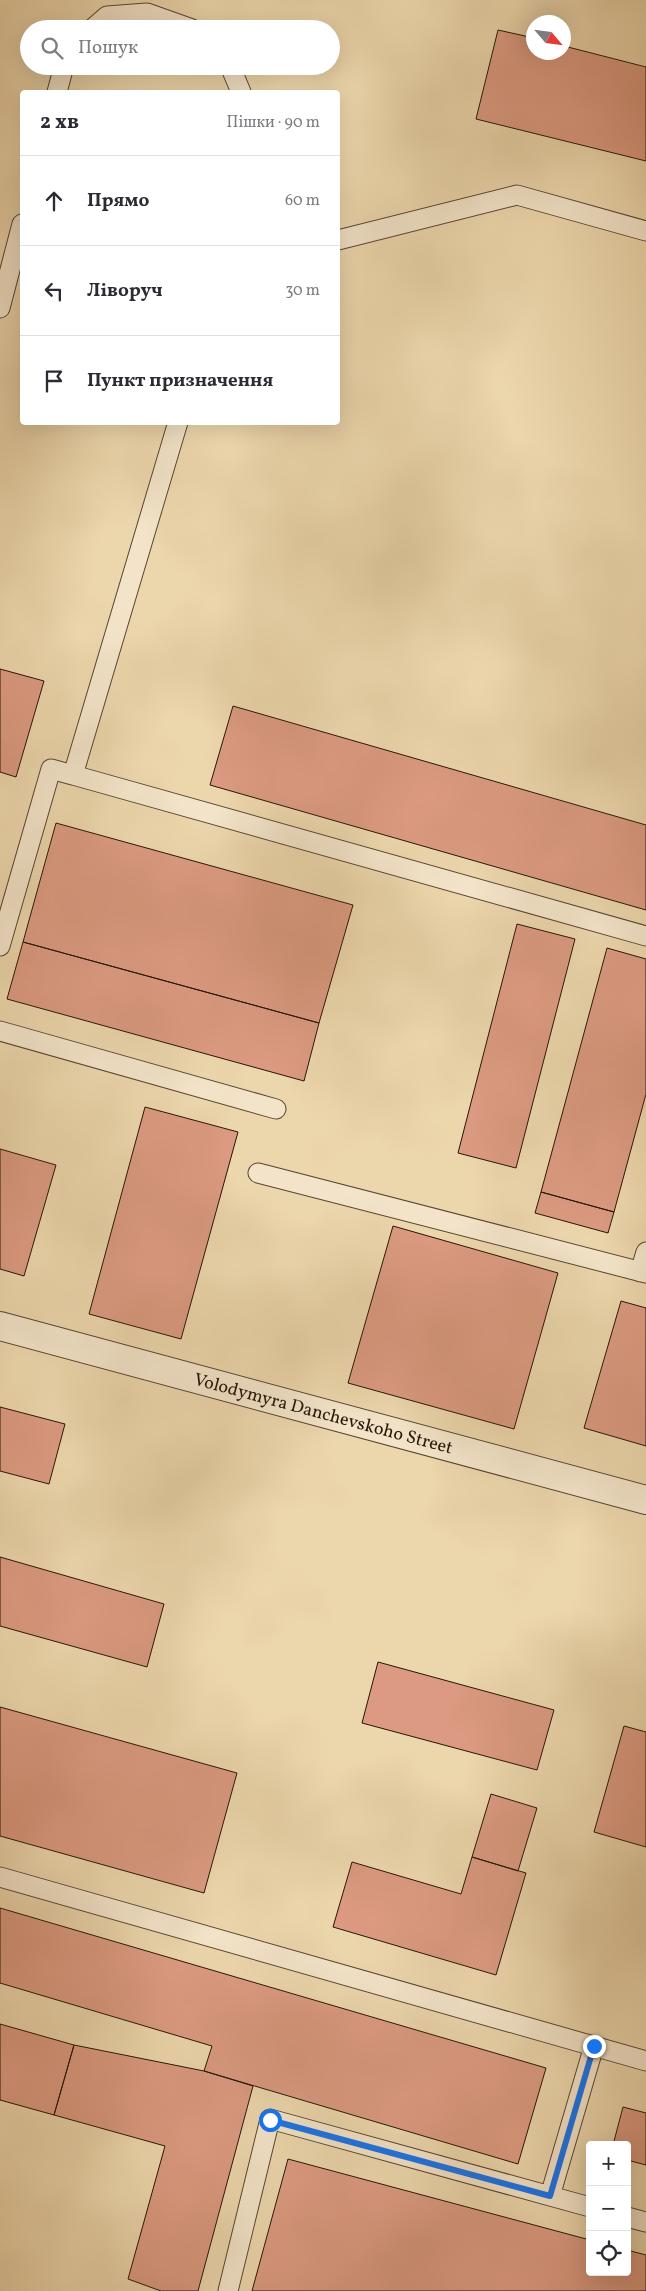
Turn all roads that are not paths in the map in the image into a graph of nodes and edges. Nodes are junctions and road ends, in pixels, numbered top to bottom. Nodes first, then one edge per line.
1 (102, 20) edge
2 (167, 20) edge
3 (62, 75) edge
4 (234, 75) edge
5 (58, 90) edge
6 (241, 90) edge
7 (646, 231) edge
8 (20, 232) edge
9 (340, 239) edge
10 (0, 308) edge
11 (177, 425) edge
12 (72, 775) junction
13 (646, 936) edge
14 (0, 946) edge
15 (0, 1031) edge
16 (276, 1109) dead end
17 (258, 1173) dead end
18 (646, 1252) edge
19 (643, 1272) edge
20 (0, 1326) edge
21 (646, 1500) edge
22 (0, 1877) edge
23 (594, 2046) junction
24 (646, 2061) edge
25 (550, 2196) junction
26 (586, 2206) edge
27 (631, 2218) edge
28 (646, 2222) edge
29 (228, 2291) edge

1 - 2 lane
3 - 5 lane
4 - 6 lane
7 - 9 lane
8 - 10 lane
11 - 12 lane
12 - 13 lane
12 - 14 lane
15 - 16 lane
17 - 19 lane
18 - 19 lane
20 - 21 street, Volodymyra Danchevskoho Street
22 - 23 lane
23 - 24 lane
23 - 25 lane
25 - 26 lane
25 - 29 lane
27 - 28 lane

